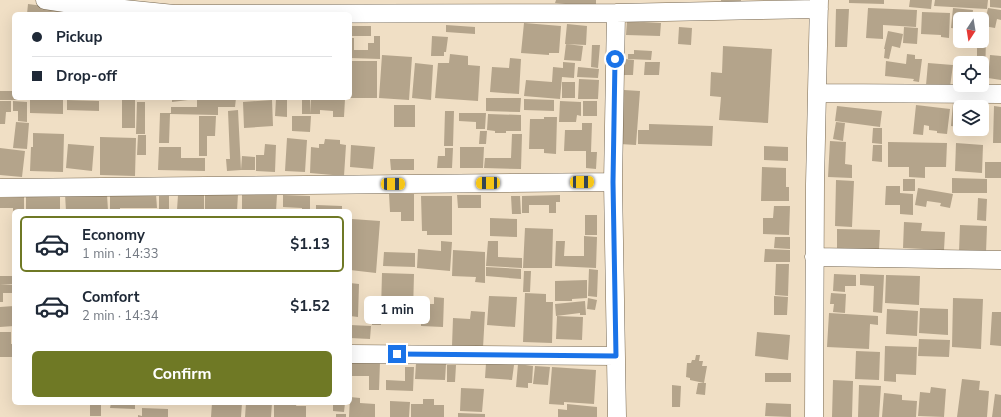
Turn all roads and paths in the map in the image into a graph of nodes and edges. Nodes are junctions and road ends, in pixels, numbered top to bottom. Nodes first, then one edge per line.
1 (45, 0) edge
2 (819, 4) edge
3 (407, 7) edge
4 (154, 12) edge
5 (241, 12) edge
6 (616, 13) junction
7 (817, 93) junction
8 (1001, 94) edge
9 (613, 182) junction
10 (0, 188) edge
11 (814, 256) junction
12 (1001, 260) edge
13 (352, 354) edge
14 (616, 356) junction
15 (617, 417) edge
16 (814, 417) edge

1 - 4 street
2 - 6 street
2 - 7 street
3 - 5 street
3 - 6 street
6 - 9 street
7 - 8 street
7 - 11 street
9 - 10 street
9 - 14 street
11 - 12 street
11 - 16 street
13 - 14 street
14 - 15 street

